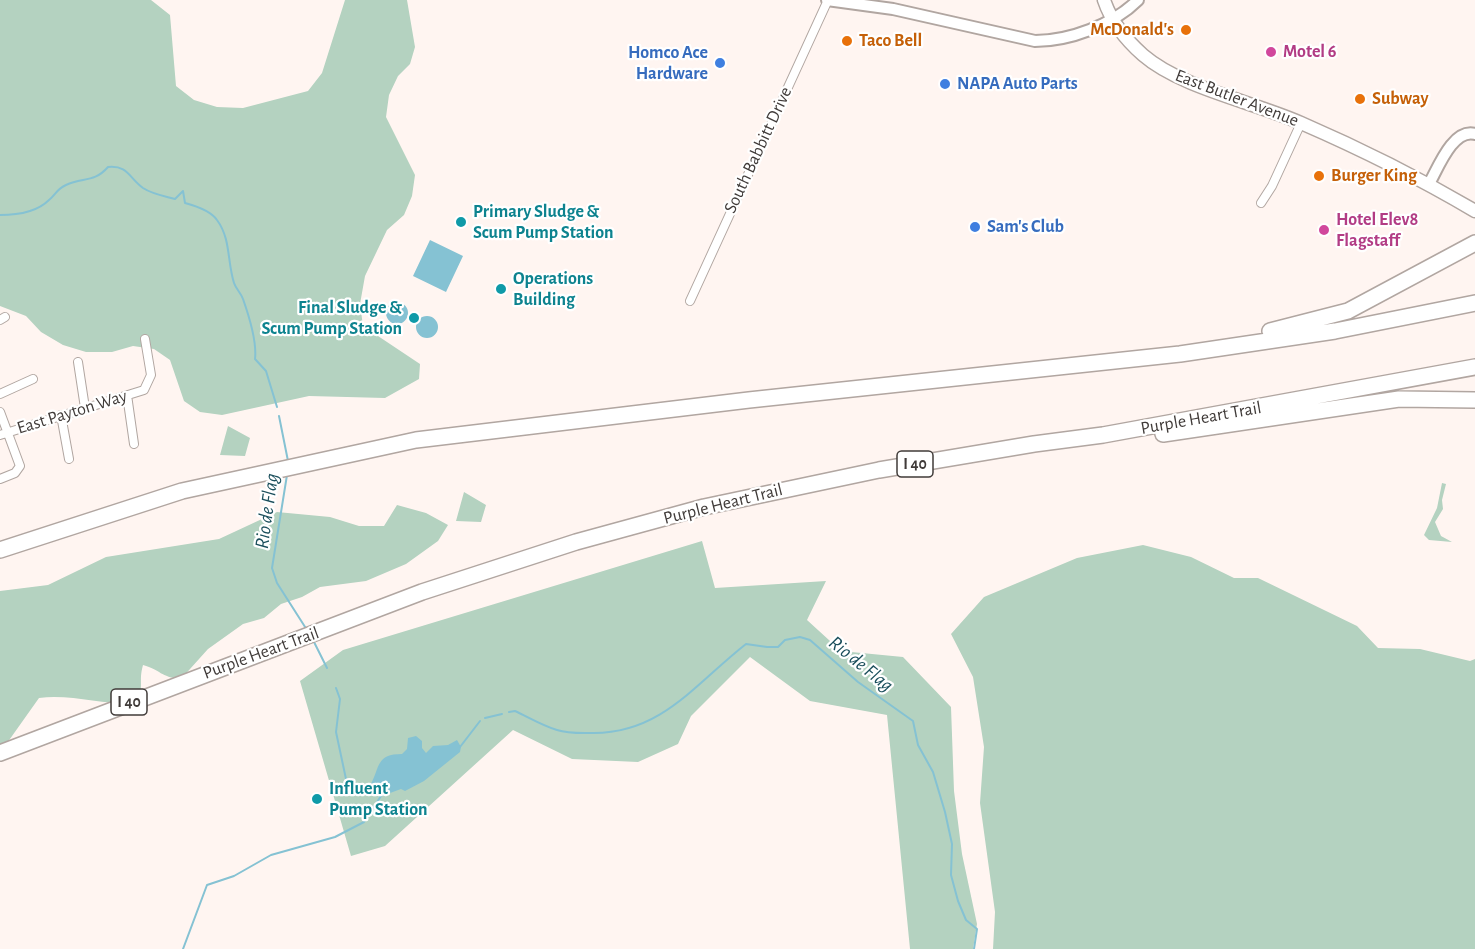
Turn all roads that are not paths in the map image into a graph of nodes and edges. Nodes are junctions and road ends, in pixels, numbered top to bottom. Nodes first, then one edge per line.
1 (828, 0) edge
2 (1104, 0) edge
3 (1138, 0) edge
4 (1110, 18) junction
5 (1301, 123) junction
6 (1475, 134) edge
7 (1429, 184) junction
8 (1261, 203) dead end
9 (1475, 211) edge
10 (1475, 243) edge
11 (690, 301) dead end
12 (1475, 303) edge
13 (145, 339) dead end
14 (78, 362) dead end
15 (1475, 367) edge
16 (1006, 373) junction
17 (33, 379) dead end
18 (0, 394) edge
19 (127, 395) junction
20 (1475, 400) edge
21 (85, 408) junction
22 (0, 412) edge
23 (61, 415) junction
24 (8, 432) junction
25 (0, 435) edge
26 (1103, 435) junction
27 (134, 444) dead end
28 (69, 459) dead end
29 (0, 479) edge
30 (0, 550) edge
31 (0, 753) edge

1 - 4 main road
1 - 11 street, South Babbitt Drive
2 - 4 main road
3 - 4 main road
4 - 5 main road, East Butler Avenue
5 - 7 main road, East Butler Avenue
5 - 8 street
6 - 7 main road
7 - 9 main road, East Butler Avenue
10 - 16 highway
12 - 16 highway
13 - 19 street, East Payton Way
14 - 21 street
15 - 26 highway, Purple Heart Trail / I 40
16 - 30 highway
17 - 18 street
19 - 21 street, East Payton Way
19 - 27 street
20 - 26 highway
21 - 23 street, East Payton Way
22 - 24 street
23 - 24 street, East Payton Way
23 - 28 street
24 - 25 street, East Payton Way
24 - 29 street
26 - 31 highway, Purple Heart Trail / I 40

